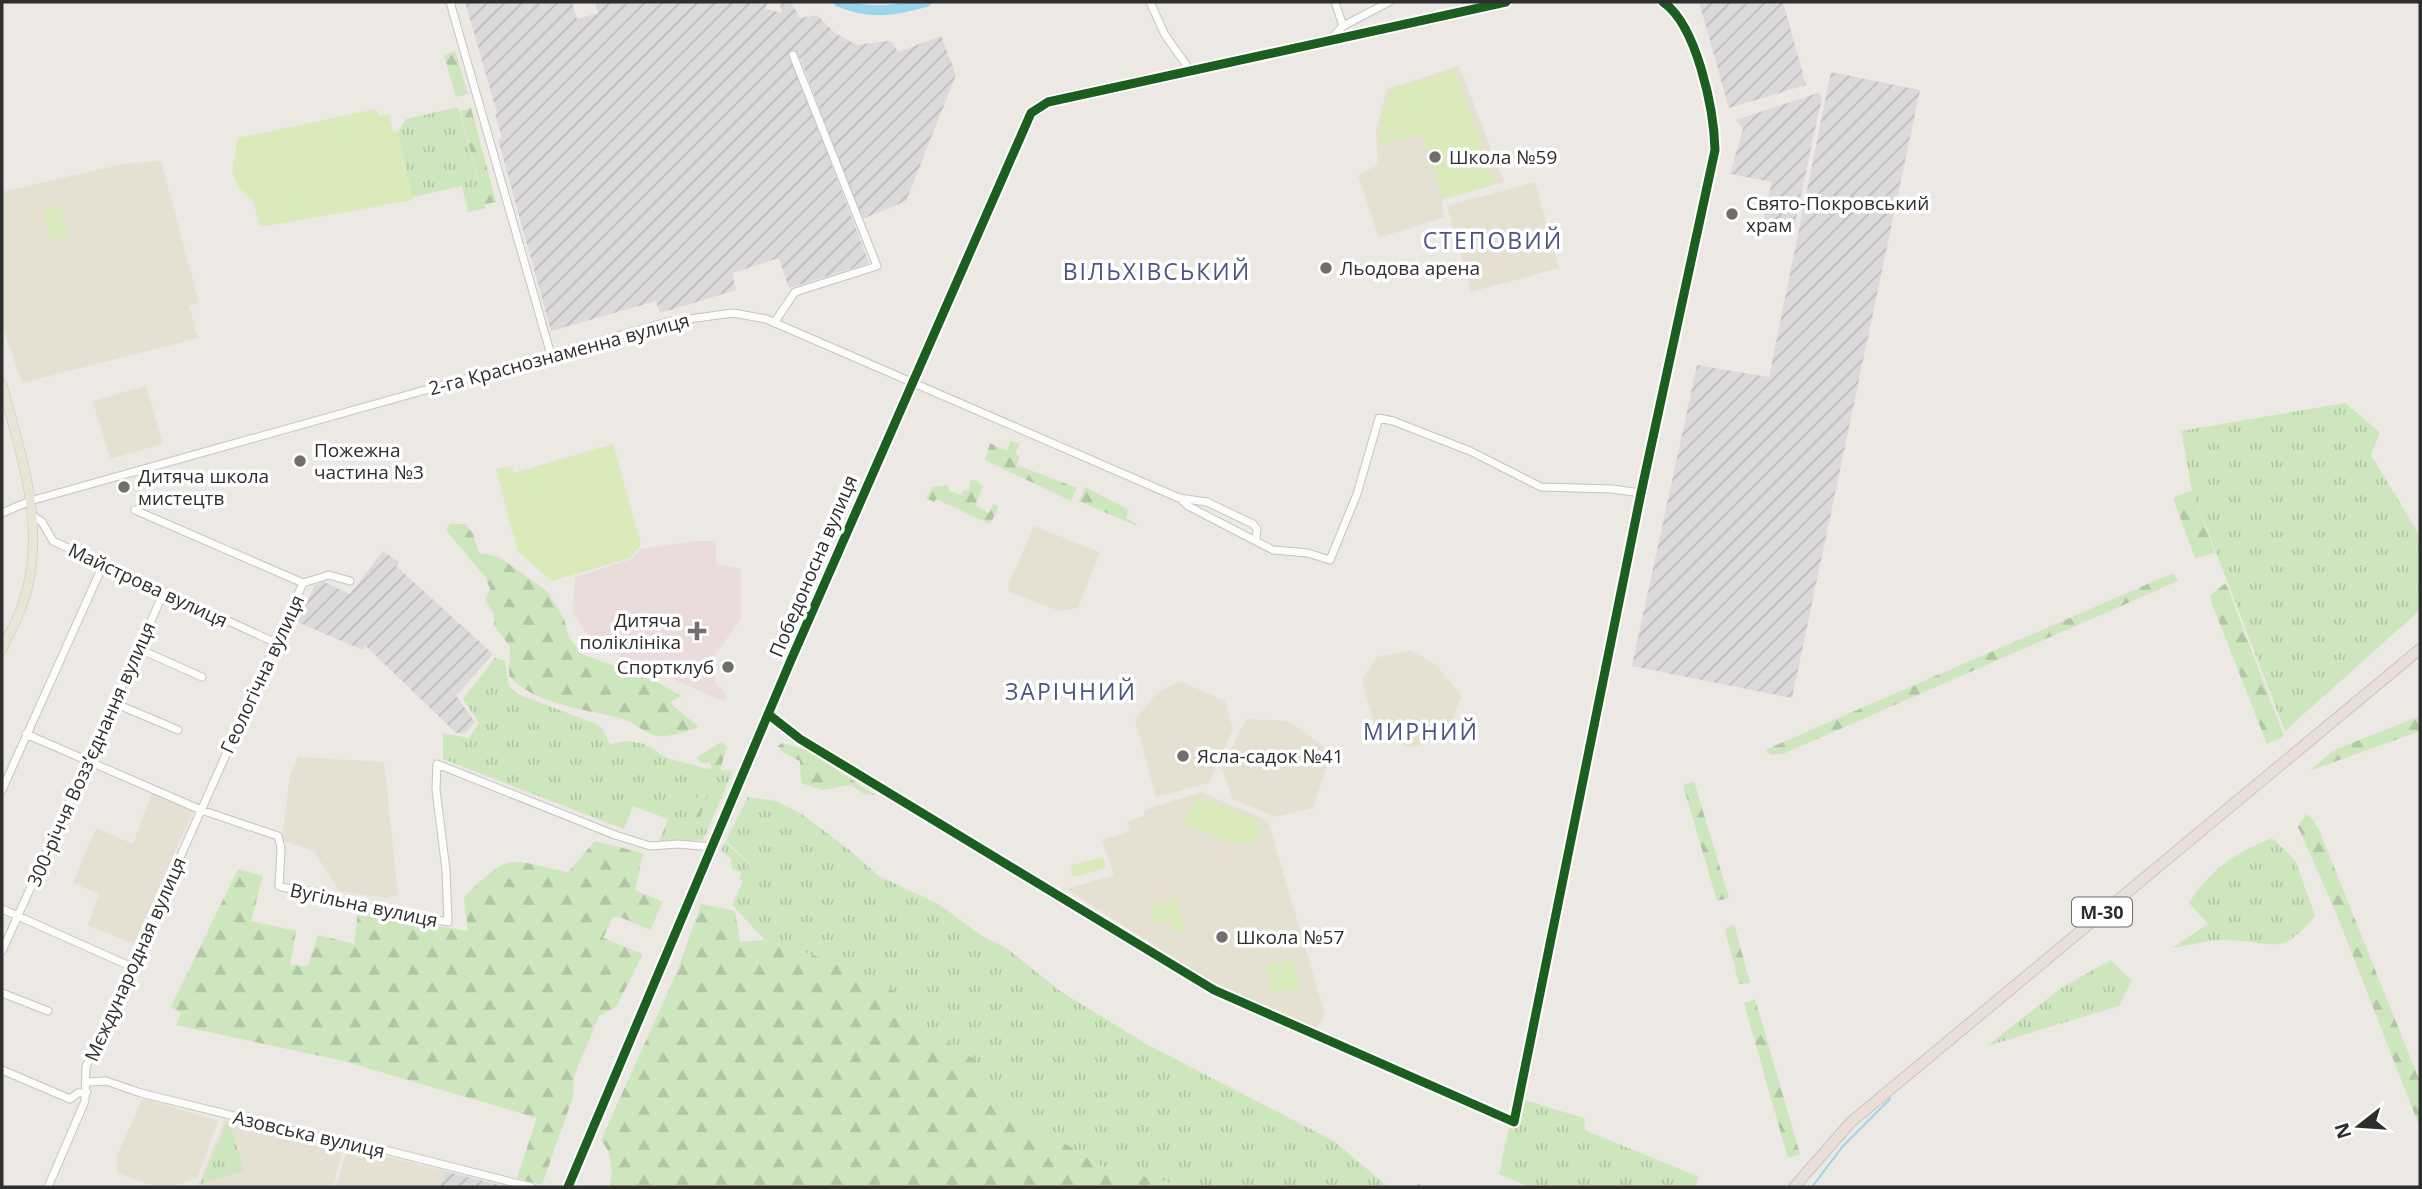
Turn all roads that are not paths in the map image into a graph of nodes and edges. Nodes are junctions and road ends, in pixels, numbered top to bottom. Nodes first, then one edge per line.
1 (450, 2) edge
2 (1150, 2) edge
3 (1335, 2) edge
4 (1389, 2) edge
5 (1506, 2) edge
6 (1663, 2) edge
7 (1495, 3) edge
8 (1343, 26) junction
9 (1328, 42) junction
10 (793, 55) dead end
11 (1190, 70) junction
12 (774, 323) junction
13 (551, 355) junction
14 (912, 381) junction
15 (2, 384) edge
16 (1641, 494) junction
17 (1179, 498) junction
18 (30, 501) junction
19 (135, 510) dead end
20 (2, 513) edge
21 (32, 515) junction
22 (1256, 541) junction
23 (103, 565) junction
24 (350, 581) dead end
25 (303, 583) junction
26 (164, 592) junction
27 (274, 642) junction
28 (139, 649) junction
29 (2420, 649) edge
30 (2, 650) edge
31 (202, 677) dead end
32 (114, 703) junction
33 (768, 714) junction
34 (178, 730) dead end
35 (26, 734) junction
36 (88, 759) junction
37 (2, 790) edge
38 (201, 810) junction
39 (712, 847) junction
40 (2, 909) edge
41 (18, 916) junction
42 (2, 951) edge
43 (132, 967) junction
44 (2, 993) edge
45 (48, 1012) dead end
46 (2, 1070) edge
47 (88, 1082) junction
48 (87, 1092) junction
49 (48, 1187) edge
50 (531, 1187) edge
51 (568, 1187) edge
52 (1794, 1187) edge

1 - 13 street
2 - 11 street
3 - 8 street
4 - 8 street
5 - 7 street, Победоносна вулиця
6 - 16 street
7 - 9 street, Победоносна вулиця
8 - 9 street
9 - 11 street, Победоносна вулиця
10 - 12 street
11 - 14 street, Победоносна вулиця
12 - 13 street, 2-га Краснознаменна вулиця
12 - 14 street, 2-га Краснознаменна вулиця
13 - 18 street, 2-га Краснознаменна вулиця
14 - 17 street, 2-га Краснознаменна вулиця
14 - 33 street, Победоносна вулиця
15 - 18 main road
16 - 22 street
16 - 33 street
17 - 22 street, 2-га Краснознаменна вулиця
17 - 22 street, 2-га Краснознаменна вулиця
18 - 20 street, 2-га Краснознаменна вулиця
18 - 21 main road
19 - 25 street
21 - 23 street, Майстрова вулиця
21 - 30 main road
23 - 26 street, Майстрова вулиця
23 - 35 street
24 - 25 street, Геологічна вулиця
25 - 27 street, Геологічна вулиця
26 - 27 street, Майстрова вулиця
26 - 28 street, 300-річчя Возз’єднання вулиця
27 - 38 street, Геологічна вулиця
28 - 31 street
28 - 32 street, 300-річчя Возз’єднання вулиця
29 - 52 highway, М-30
32 - 34 street
32 - 36 street, 300-річчя Возз’єднання вулиця
33 - 39 street, Победоносна вулиця
35 - 36 street, Вугільна вулиця
35 - 37 street
36 - 38 street, Вугільна вулиця
36 - 41 street, 300-річчя Возз’єднання вулиця
38 - 39 street, Вугільна вулиця
38 - 43 street, Мєждународная вулиця
39 - 51 street, Победоносна вулиця
40 - 41 street
41 - 42 street, 300-річчя Возз’єднання вулиця
41 - 43 street
43 - 47 street, Мєждународная вулиця
44 - 45 street
46 - 48 street
47 - 48 street, Мєждународная вулиця
47 - 50 street, Азовська вулиця
48 - 49 street, Мєждународная вулиця

